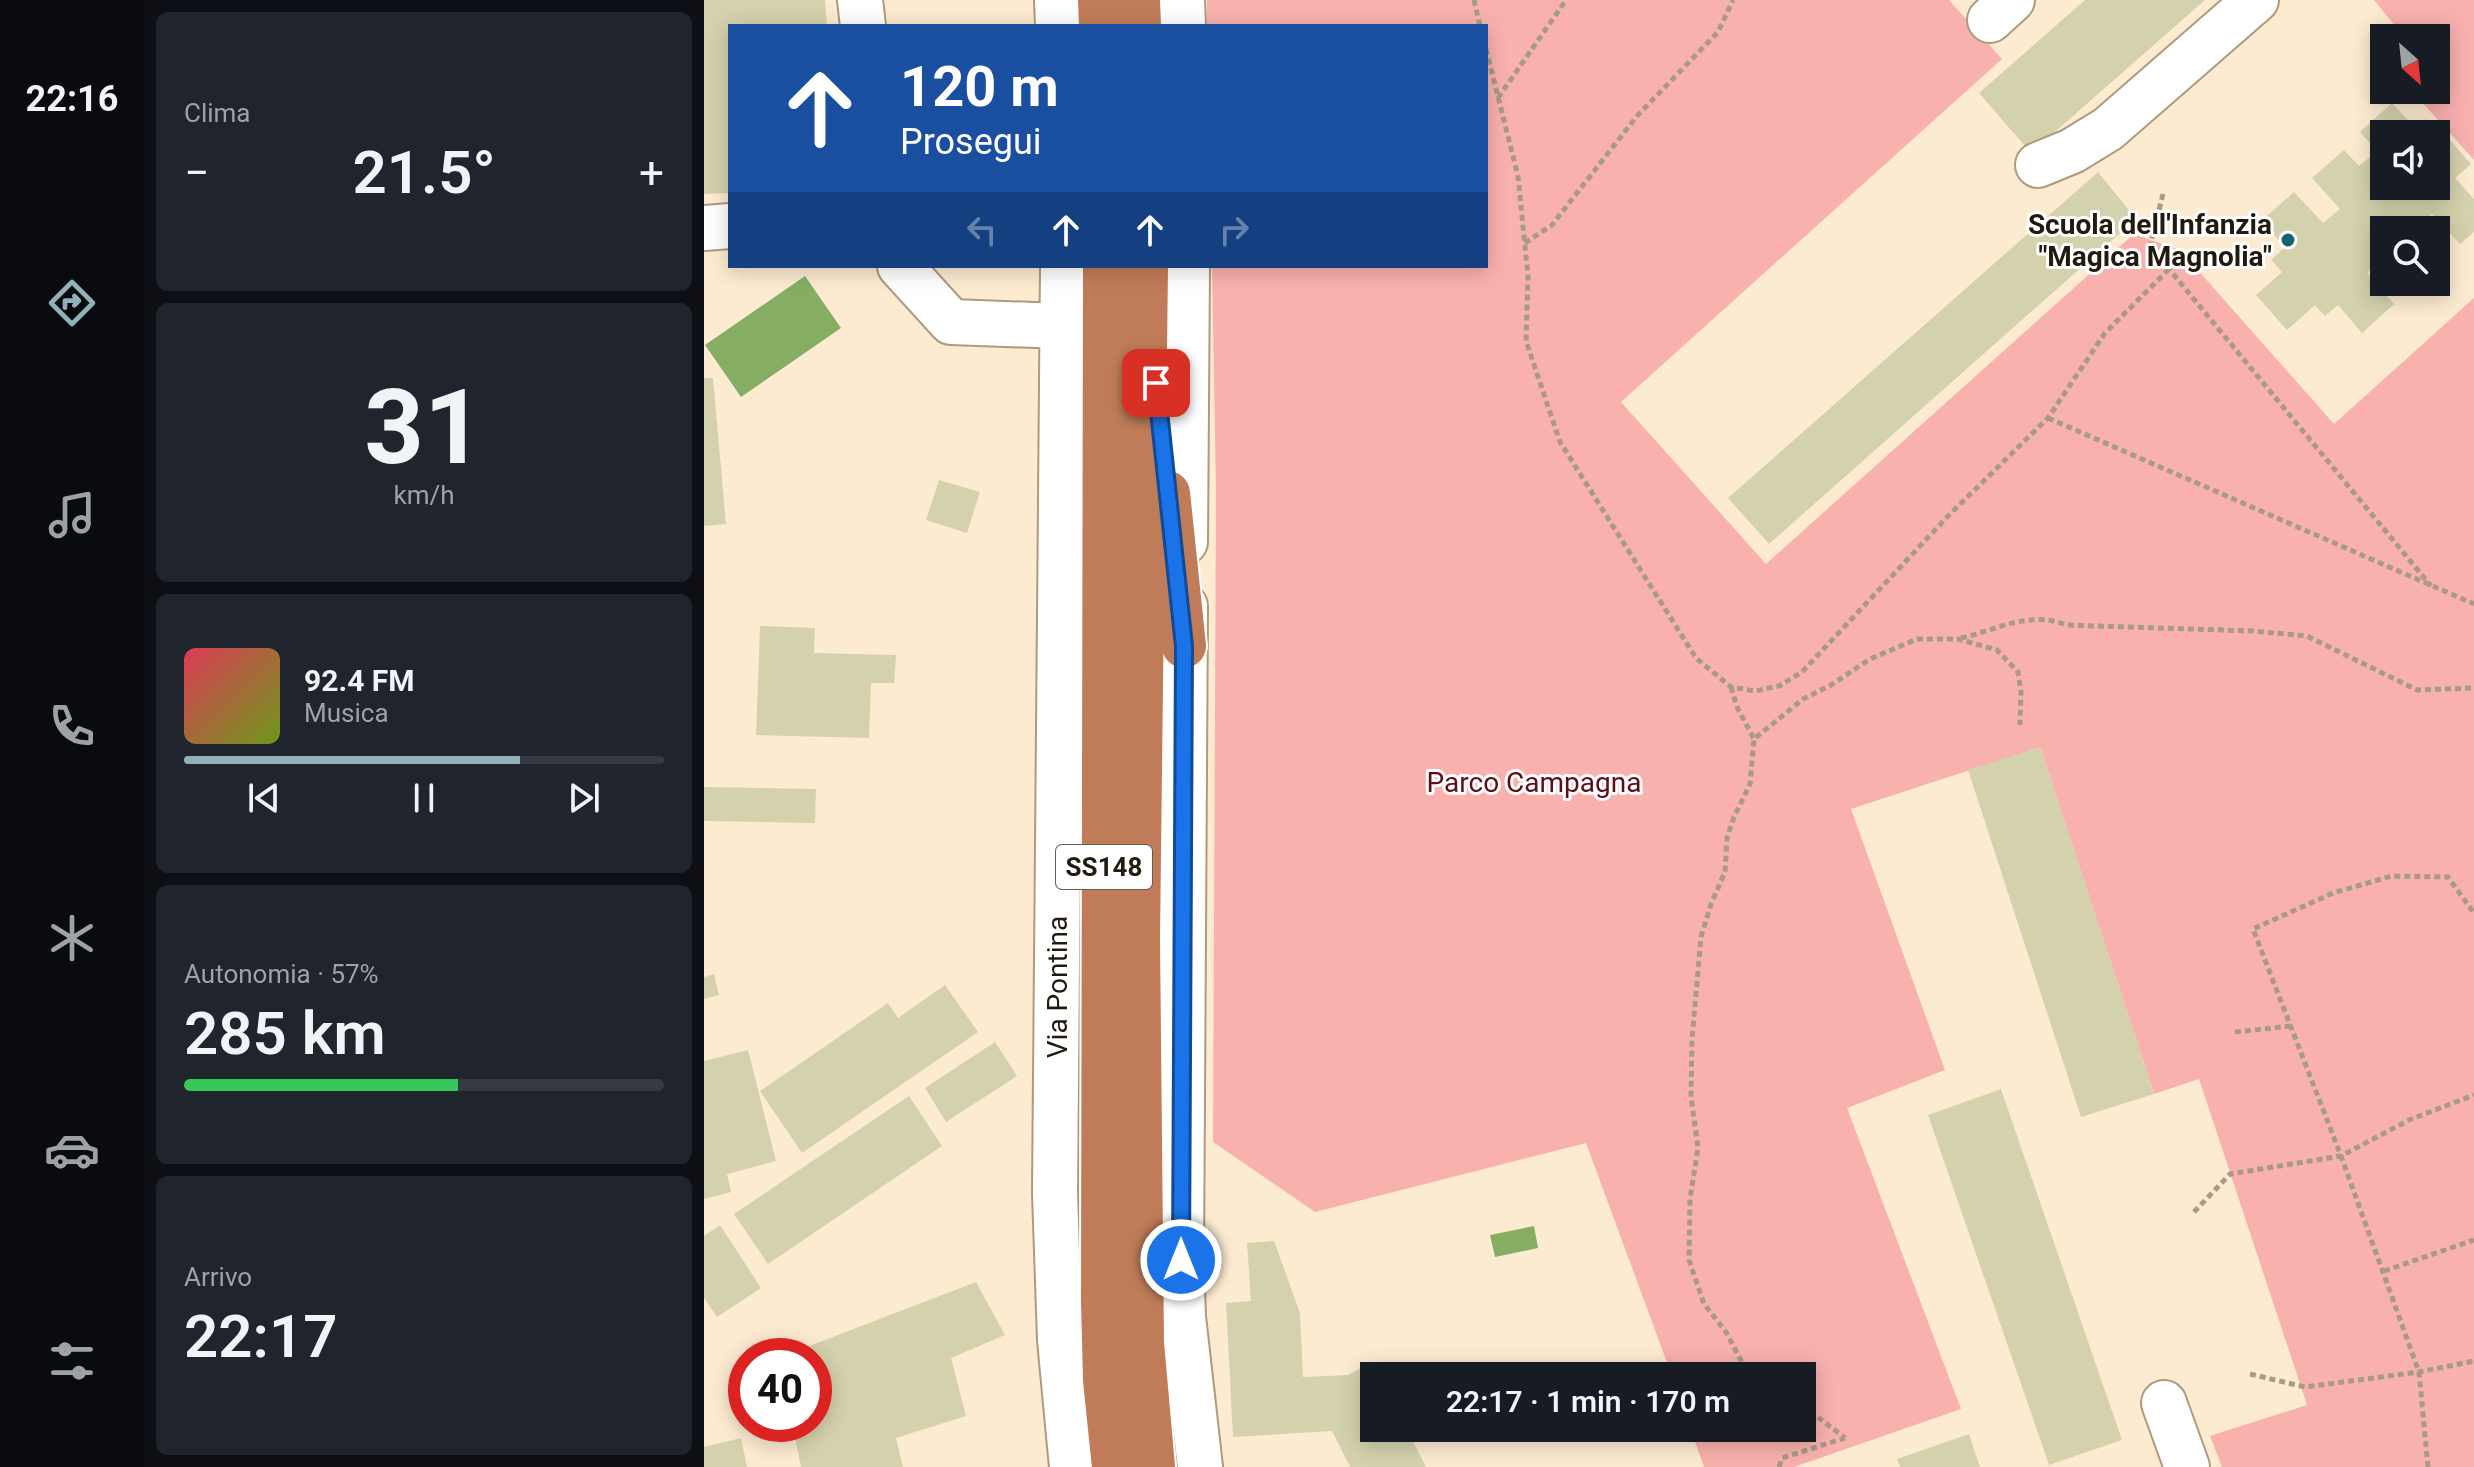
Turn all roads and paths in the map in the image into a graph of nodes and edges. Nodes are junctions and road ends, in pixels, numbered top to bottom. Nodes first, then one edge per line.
1 (860, 0) edge
2 (1057, 0) edge
3 (1100, 0) edge
4 (1138, 0) edge
5 (1182, 0) edge
6 (1474, 0) edge
7 (1566, 0) edge
8 (1733, 0) edge
9 (2256, 0) edge
10 (863, 24) edge
11 (1058, 24) edge
12 (1101, 24) edge
13 (1139, 24) edge
14 (1183, 24) edge
15 (1480, 24) edge
16 (1488, 57) edge
17 (1498, 98) junction
18 (2038, 165) dead end
19 (2163, 194) dead end
20 (728, 226) edge
21 (704, 228) edge
22 (1525, 243) junction
23 (902, 268) edge
24 (1063, 268) edge
25 (1105, 268) edge
26 (1187, 268) edge
27 (2169, 269) junction
28 (1146, 280) edge
29 (1062, 326) junction
30 (2048, 418) junction
31 (2431, 586) junction
32 (2474, 604) edge
33 (1958, 639) junction
34 (1184, 646) junction
35 (1731, 687) junction
36 (2474, 688) edge
37 (2020, 725) dead end
38 (1754, 739) junction
39 (2474, 913) edge
40 (2291, 1026) junction
41 (2235, 1032) dead end
42 (2474, 1095) edge
43 (2341, 1156) junction
44 (2194, 1212) dead end
45 (2474, 1240) edge
46 (2384, 1271) junction
47 (2474, 1361) edge
48 (1742, 1362) edge
49 (2419, 1372) junction
50 (2250, 1374) dead end
51 (2164, 1403) dead end
52 (1816, 1416) edge
53 (1072, 1467) edge
54 (1114, 1467) edge
55 (1153, 1467) edge
56 (1200, 1467) edge
57 (1779, 1467) edge
58 (2187, 1467) edge
59 (2428, 1467) edge

1 - 10 street
2 - 11 street
3 - 12 highway
4 - 13 highway
5 - 14 street
6 - 15 path
7 - 17 path
8 - 22 path
9 - 18 street
16 - 17 path
17 - 22 path
19 - 27 path
20 - 21 street
22 - 35 path
23 - 29 street
24 - 29 street, Via Pontina
25 - 54 highway, Via Pontina / SS148
26 - 34 street
27 - 30 path
27 - 31 path
28 - 34 highway
28 - 55 highway, SS148
29 - 53 street, Via Pontina
30 - 31 path
30 - 35 path
31 - 32 path
33 - 36 path
33 - 37 path
33 - 38 path
34 - 56 street
35 - 38 path
38 - 48 path
39 - 40 path
40 - 41 path
40 - 43 path
42 - 43 path
43 - 44 path
43 - 46 path
45 - 46 path
46 - 49 path
47 - 49 path
49 - 50 path
49 - 59 path
51 - 58 street
52 - 57 path

